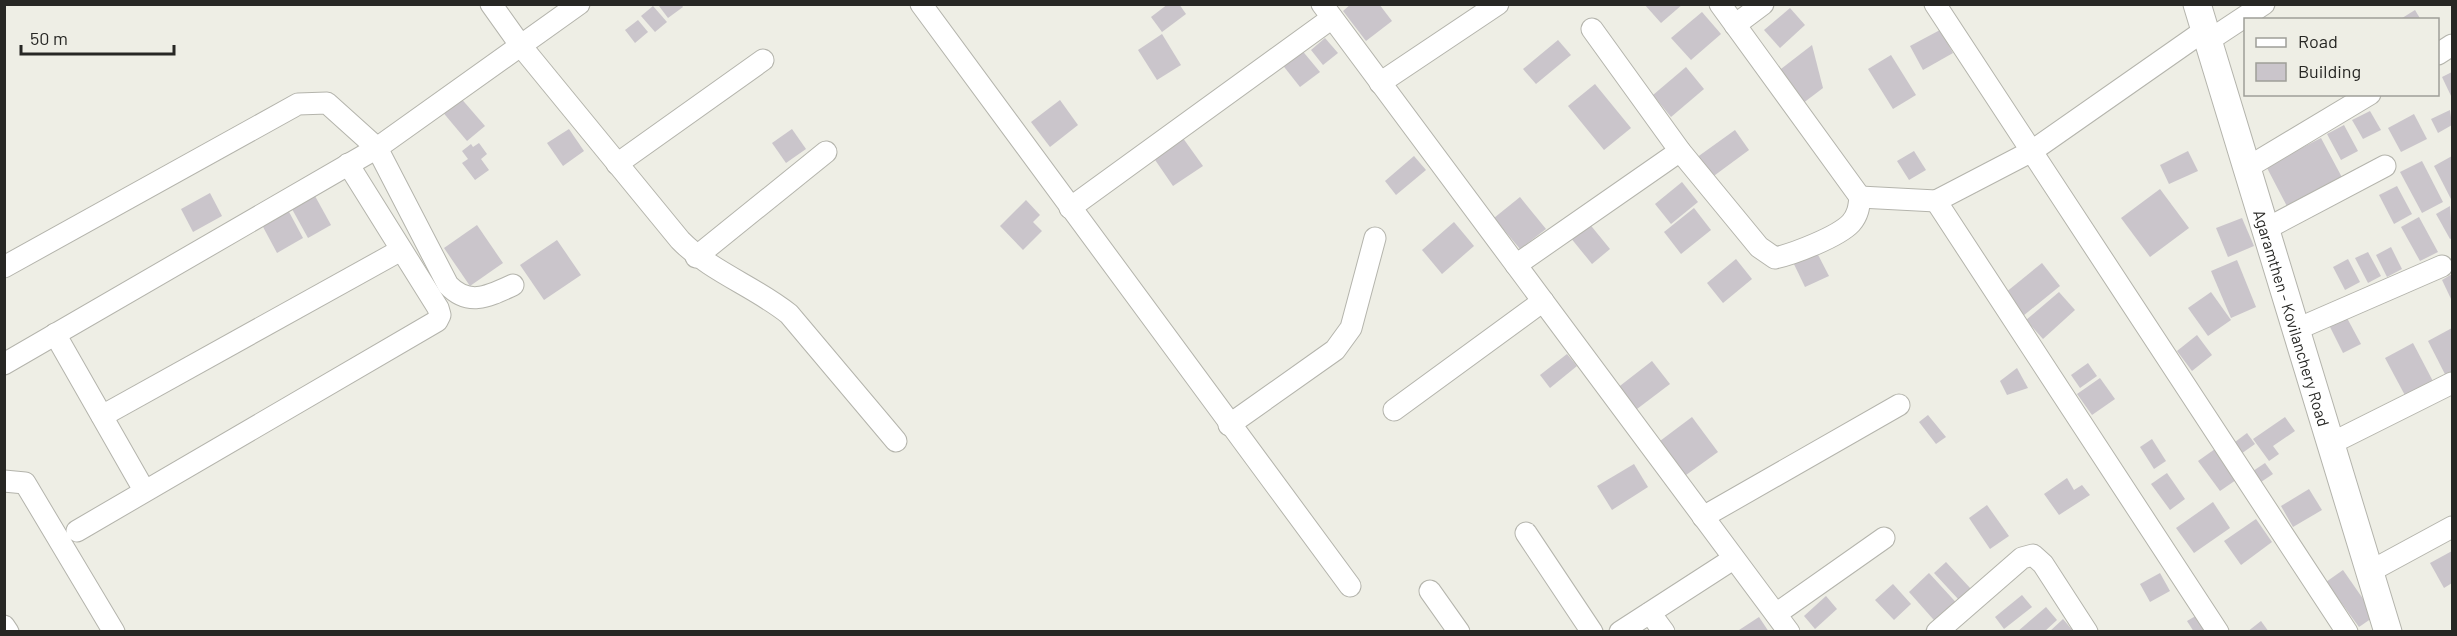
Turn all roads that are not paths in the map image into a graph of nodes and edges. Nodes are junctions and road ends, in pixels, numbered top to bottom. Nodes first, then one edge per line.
1 (491, 4) edge
2 (579, 4) edge
3 (921, 4) edge
4 (1498, 4) edge
5 (1720, 4) edge
6 (1763, 4) edge
7 (1935, 4) edge
8 (2197, 4) edge
9 (2264, 4) edge
10 (1327, 11) edge
11 (1735, 25) junction
12 (1592, 29) dead end
13 (2206, 36) junction
14 (2452, 45) edge
15 (521, 46) junction
16 (2439, 53) edge
17 (762, 60) dead end
18 (1380, 83) junction
19 (2367, 96) edge
20 (377, 148) junction
21 (1680, 151) junction
22 (2032, 151) junction
23 (826, 152) dead end
24 (348, 164) junction
25 (617, 164) junction
26 (2385, 166) dead end
27 (2245, 169) junction
28 (1860, 197) junction
29 (1936, 201) junction
30 (1070, 208) junction
31 (2264, 230) junction
32 (1375, 238) dead end
33 (401, 250) junction
34 (696, 257) junction
35 (1516, 265) junction
36 (4, 267) edge
37 (2442, 267) dead end
38 (513, 285) dead end
39 (1542, 301) junction
40 (2295, 330) junction
41 (55, 334) junction
42 (4, 364) edge
43 (2452, 382) edge
44 (1899, 405) dead end
45 (1395, 410) dead end
46 (102, 416) junction
47 (1229, 424) junction
48 (896, 441) dead end
49 (2330, 444) junction
50 (4, 481) edge
51 (144, 490) junction
52 (1703, 517) junction
53 (2452, 526) edge
54 (77, 531) dead end
55 (1526, 533) dead end
56 (1884, 538) dead end
57 (1733, 559) junction
58 (2369, 572) junction
59 (1350, 586) dead end
60 (1430, 591) dead end
61 (1650, 613) junction
62 (1776, 614) junction
63 (4, 626) edge
64 (8, 632) edge
65 (114, 632) edge
66 (1460, 632) edge
67 (1592, 632) edge
68 (1620, 632) edge
69 (1664, 632) edge
70 (1789, 632) edge
71 (1938, 632) edge
72 (2087, 632) edge
73 (2218, 632) edge
74 (2347, 632) edge
75 (2388, 632) edge

1 - 15 street
2 - 15 street
3 - 30 street
4 - 18 street
5 - 11 street
6 - 11 street
7 - 22 street
8 - 13 main road, Agaramthen - Kovilanchery Road
9 - 13 street
10 - 18 street
10 - 30 street
11 - 28 street
12 - 21 street
13 - 22 street
13 - 27 main road, Agaramthen - Kovilanchery Road
14 - 16 street
15 - 20 street
15 - 25 street
17 - 25 street
18 - 35 street
19 - 27 street
20 - 24 street
20 - 36 street
20 - 38 street
21 - 28 street
21 - 35 street
22 - 29 street
22 - 74 street
23 - 34 street
24 - 33 street
24 - 41 street
25 - 34 street
26 - 31 street
27 - 31 main road, Agaramthen - Kovilanchery Road
28 - 29 street
29 - 73 street
30 - 47 street
31 - 40 main road, Agaramthen - Kovilanchery Road
32 - 47 street
33 - 46 street
33 - 51 street
34 - 48 street
35 - 39 street
37 - 40 street
39 - 45 street
39 - 52 street
40 - 49 main road, Agaramthen - Kovilanchery Road
41 - 42 street
41 - 46 street
43 - 49 street
44 - 52 street
46 - 51 street
47 - 59 street
49 - 58 main road, Agaramthen - Kovilanchery Road
50 - 65 street
51 - 54 street
52 - 57 street
53 - 58 street
55 - 67 street
56 - 62 street
57 - 61 street
57 - 62 street
58 - 75 main road, Agaramthen - Kovilanchery Road
60 - 66 street
61 - 68 street
61 - 69 street
62 - 70 street
63 - 64 street
71 - 72 street

